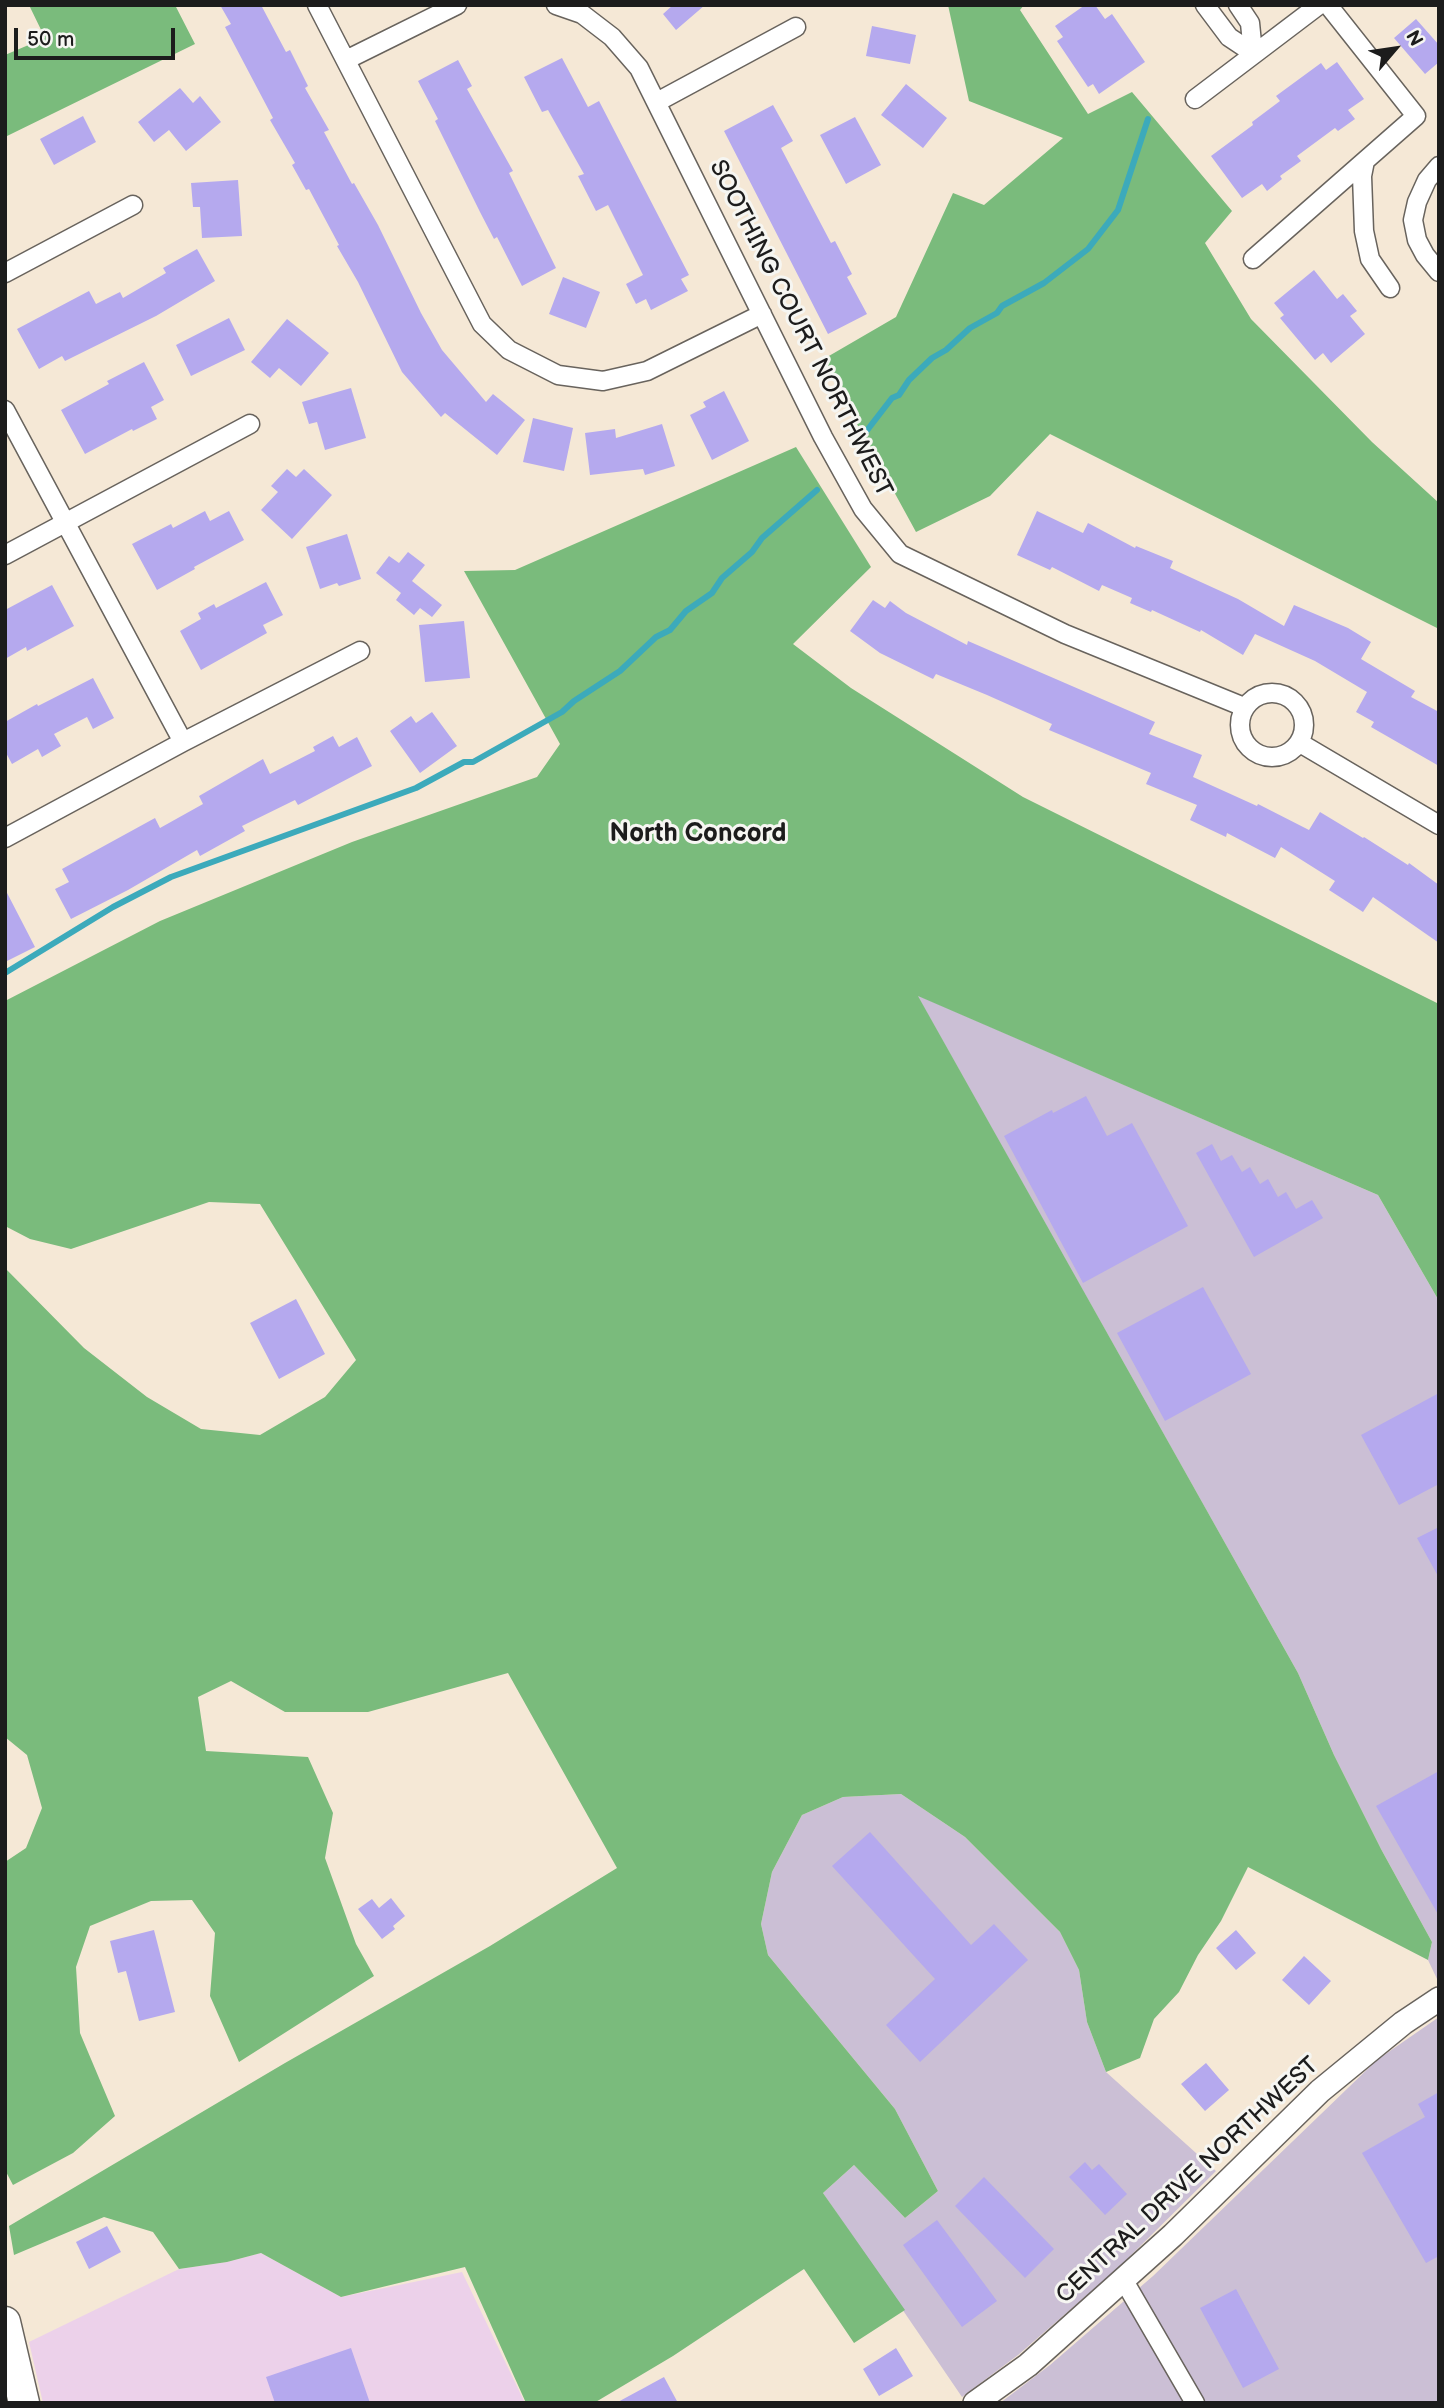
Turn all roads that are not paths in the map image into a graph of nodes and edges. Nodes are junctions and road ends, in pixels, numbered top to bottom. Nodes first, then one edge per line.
1 (317, 5) edge
2 (457, 5) edge
3 (556, 5) edge
4 (1205, 5) edge
5 (1238, 5) edge
6 (1319, 5) edge
7 (1328, 5) edge
8 (796, 27) dead end
9 (1254, 53) junction
10 (345, 60) junction
11 (1195, 99) dead end
12 (657, 102) junction
13 (1365, 161) junction
14 (1439, 166) edge
15 (133, 205) dead end
16 (1253, 259) dead end
17 (1439, 272) edge
18 (5, 273) edge
19 (1390, 289) dead end
20 (762, 314) junction
21 (5, 410) edge
22 (250, 425) dead end
23 (66, 523) junction
24 (5, 555) edge
25 (360, 651) dead end
26 (1244, 707) junction
27 (183, 742) junction
28 (1300, 743) junction
29 (1439, 825) edge
30 (5, 838) edge
31 (1439, 1999) edge
32 (1123, 2279) junction
33 (5, 2322) edge
34 (24, 2403) edge
35 (975, 2403) edge
36 (1195, 2403) edge

1 - 10 street
2 - 10 street
3 - 12 street, SOOTHING COURT NORTHWEST
4 - 9 street
5 - 9 street
6 - 9 street
7 - 13 street
8 - 12 street
9 - 11 street
10 - 20 street
12 - 20 street, SOOTHING COURT NORTHWEST
13 - 16 street
13 - 19 street
14 - 17 street
15 - 18 street
20 - 26 street, SOOTHING COURT NORTHWEST
21 - 23 street
22 - 23 street
23 - 24 street
23 - 27 street
25 - 27 street
26 - 28 street
26 - 28 street
27 - 30 street
28 - 29 street
31 - 32 street, CENTRAL DRIVE NORTHWEST
32 - 35 street, CENTRAL DRIVE NORTHWEST
32 - 36 street
33 - 34 main road

